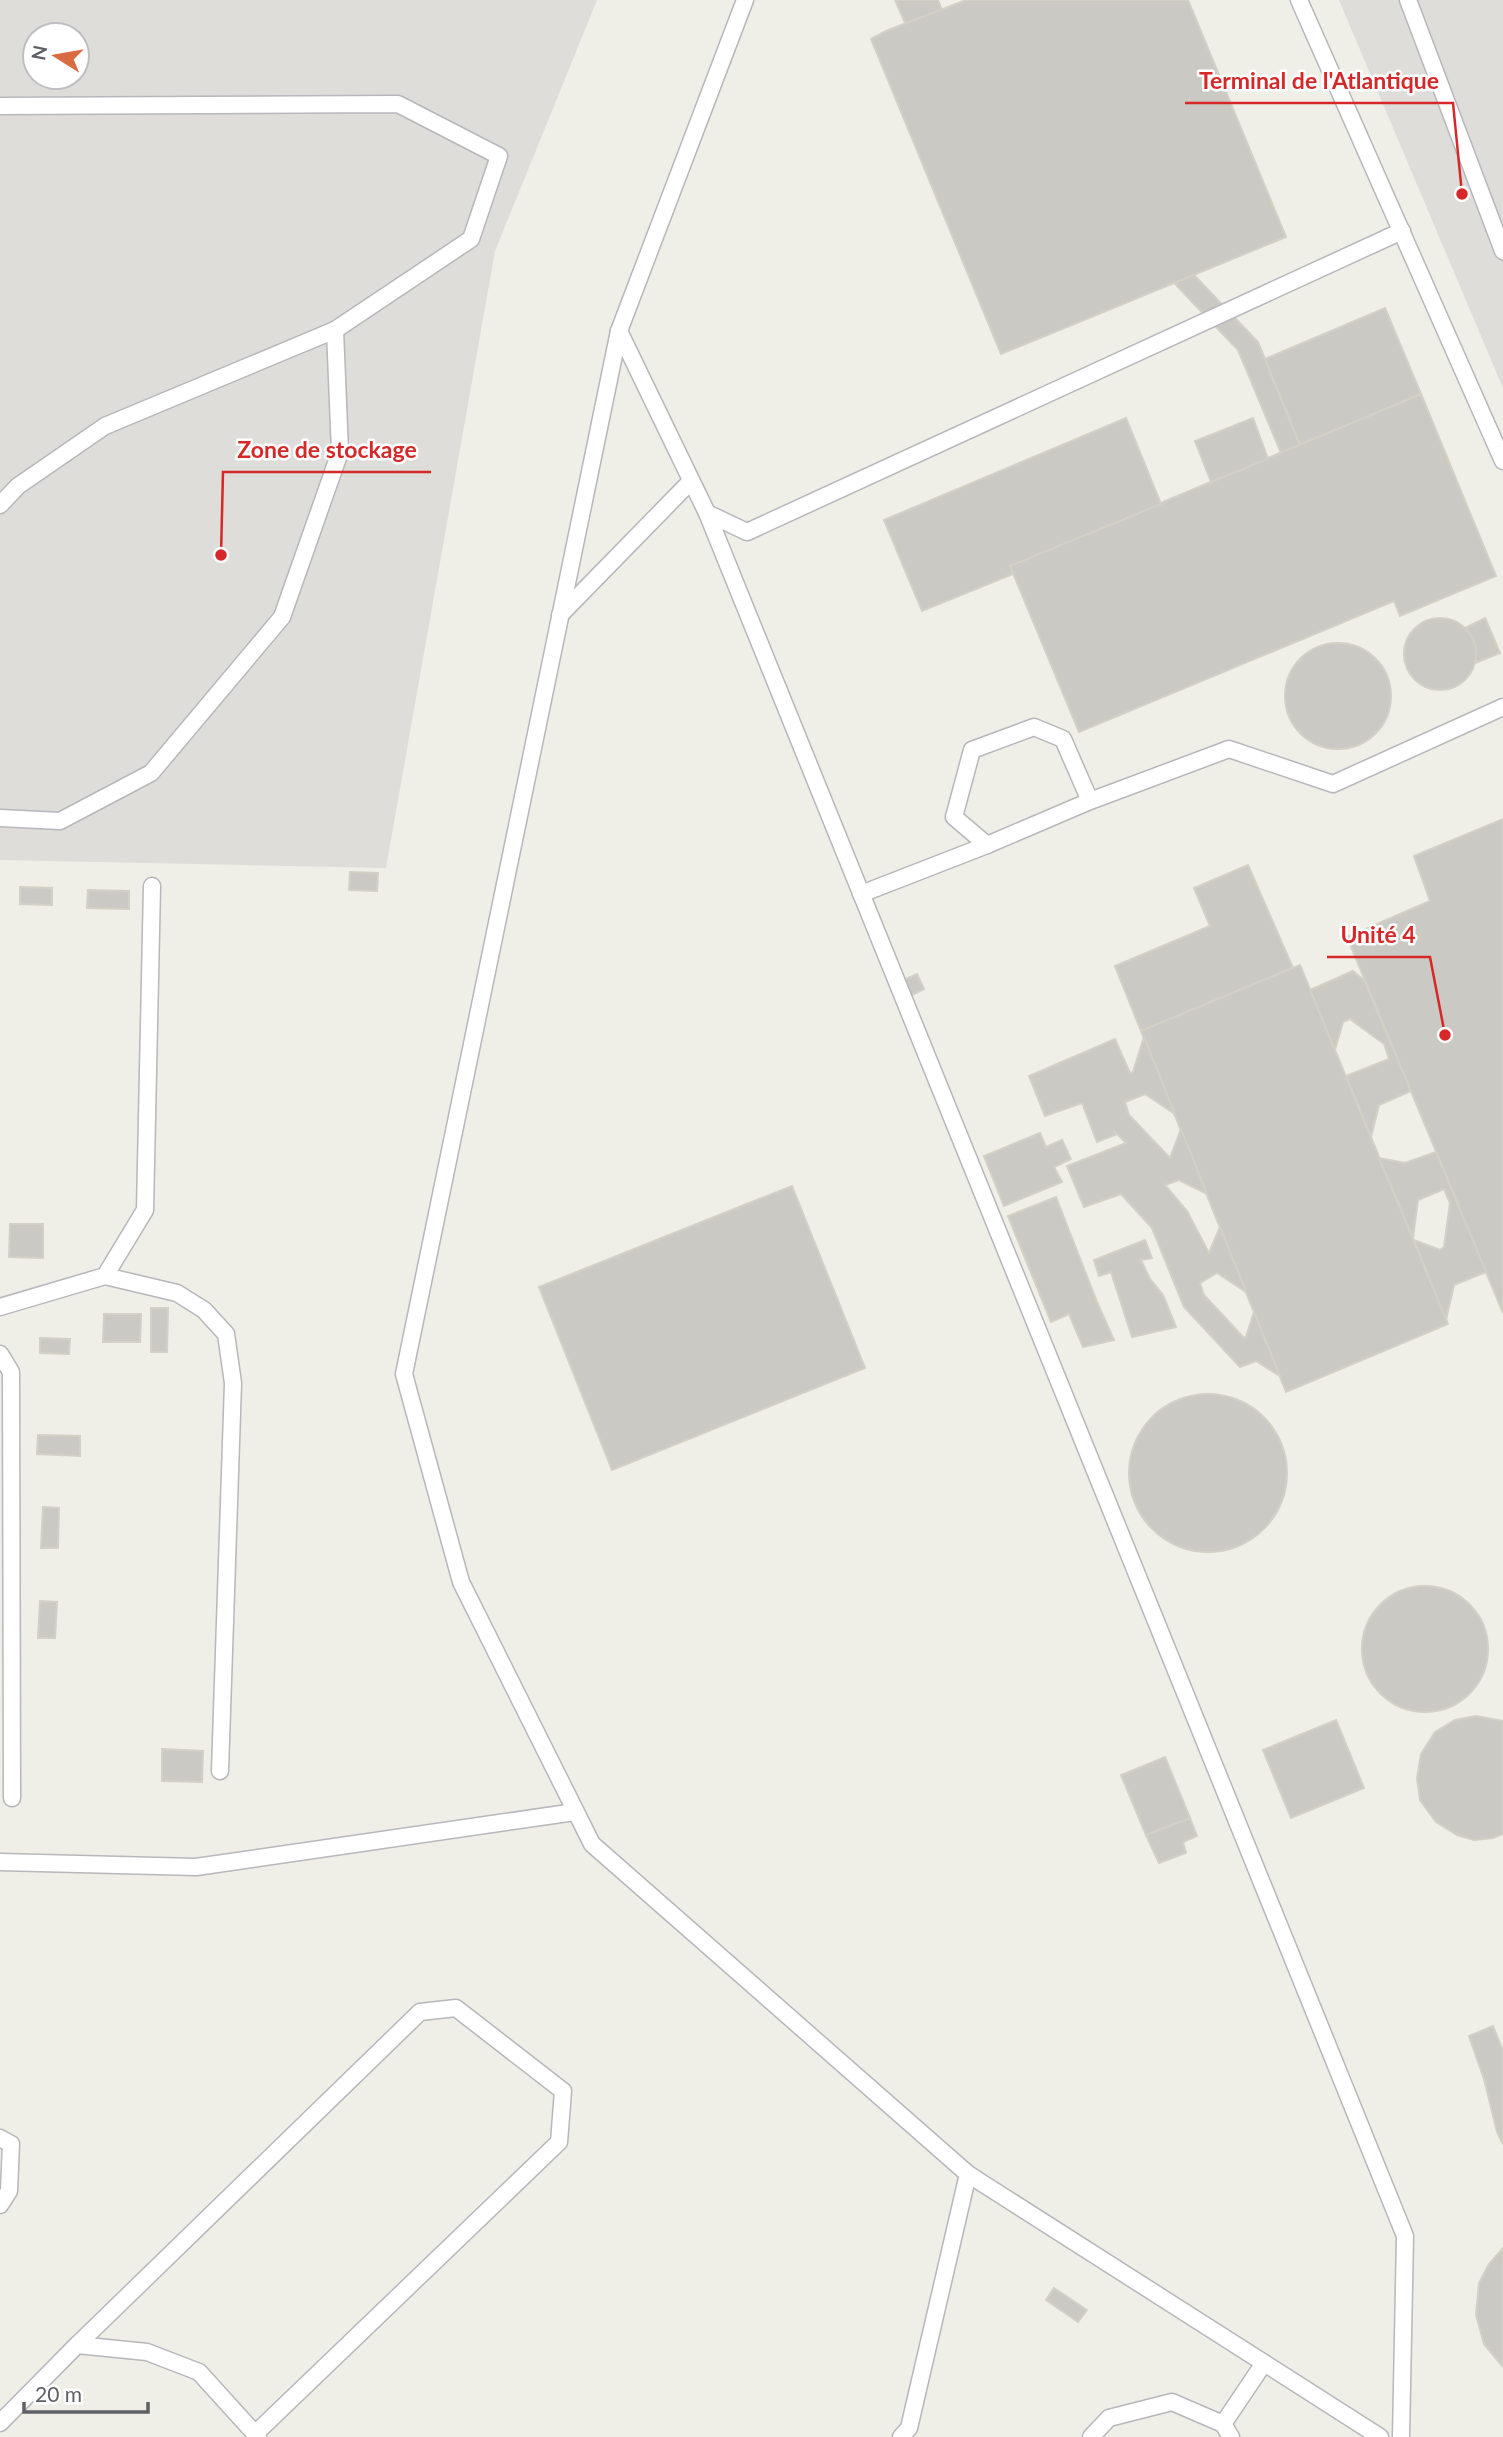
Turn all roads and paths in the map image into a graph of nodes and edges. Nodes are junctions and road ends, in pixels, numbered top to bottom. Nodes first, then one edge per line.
1 (745, 0) edge
2 (1299, 0) edge
3 (1408, 0) edge
4 (0, 106) edge
5 (1402, 231) junction
6 (1503, 251) edge
7 (335, 330) junction
8 (619, 331) junction
9 (1503, 461) edge
10 (691, 481) junction
11 (0, 505) edge
12 (706, 513) junction
13 (560, 615) junction
14 (1503, 707) edge
15 (1090, 802) junction
16 (0, 818) edge
17 (987, 845) junction
18 (152, 886) dead end
19 (861, 894) junction
20 (105, 1276) junction
21 (0, 1307) edge
22 (0, 1354) edge
23 (220, 1771) dead end
24 (12, 1798) dead end
25 (575, 1812) junction
26 (0, 1862) edge
27 (0, 2138) edge
28 (968, 2174) junction
29 (0, 2205) edge
30 (77, 2345) junction
31 (1264, 2363) junction
32 (0, 2423) edge
33 (1227, 2430) edge
34 (257, 2436) edge
35 (901, 2437) edge
36 (1091, 2437) edge
37 (1380, 2437) edge
38 (1401, 2437) edge

1 - 8 lane
2 - 5 lane
3 - 6 lane
4 - 7 lane
5 - 9 lane
5 - 12 lane
7 - 11 lane
7 - 16 lane
8 - 10 lane
8 - 13 lane
10 - 12 lane
10 - 13 lane
12 - 19 lane
13 - 25 lane
14 - 15 lane
15 - 17 lane
15 - 17 lane
17 - 19 lane
18 - 20 lane
19 - 38 lane
20 - 21 lane
20 - 23 lane
22 - 24 lane
25 - 26 lane
25 - 28 lane
27 - 29 lane
28 - 31 lane
28 - 35 lane
30 - 32 lane
30 - 34 lane
30 - 34 lane
31 - 33 lane
31 - 37 lane
33 - 36 lane

